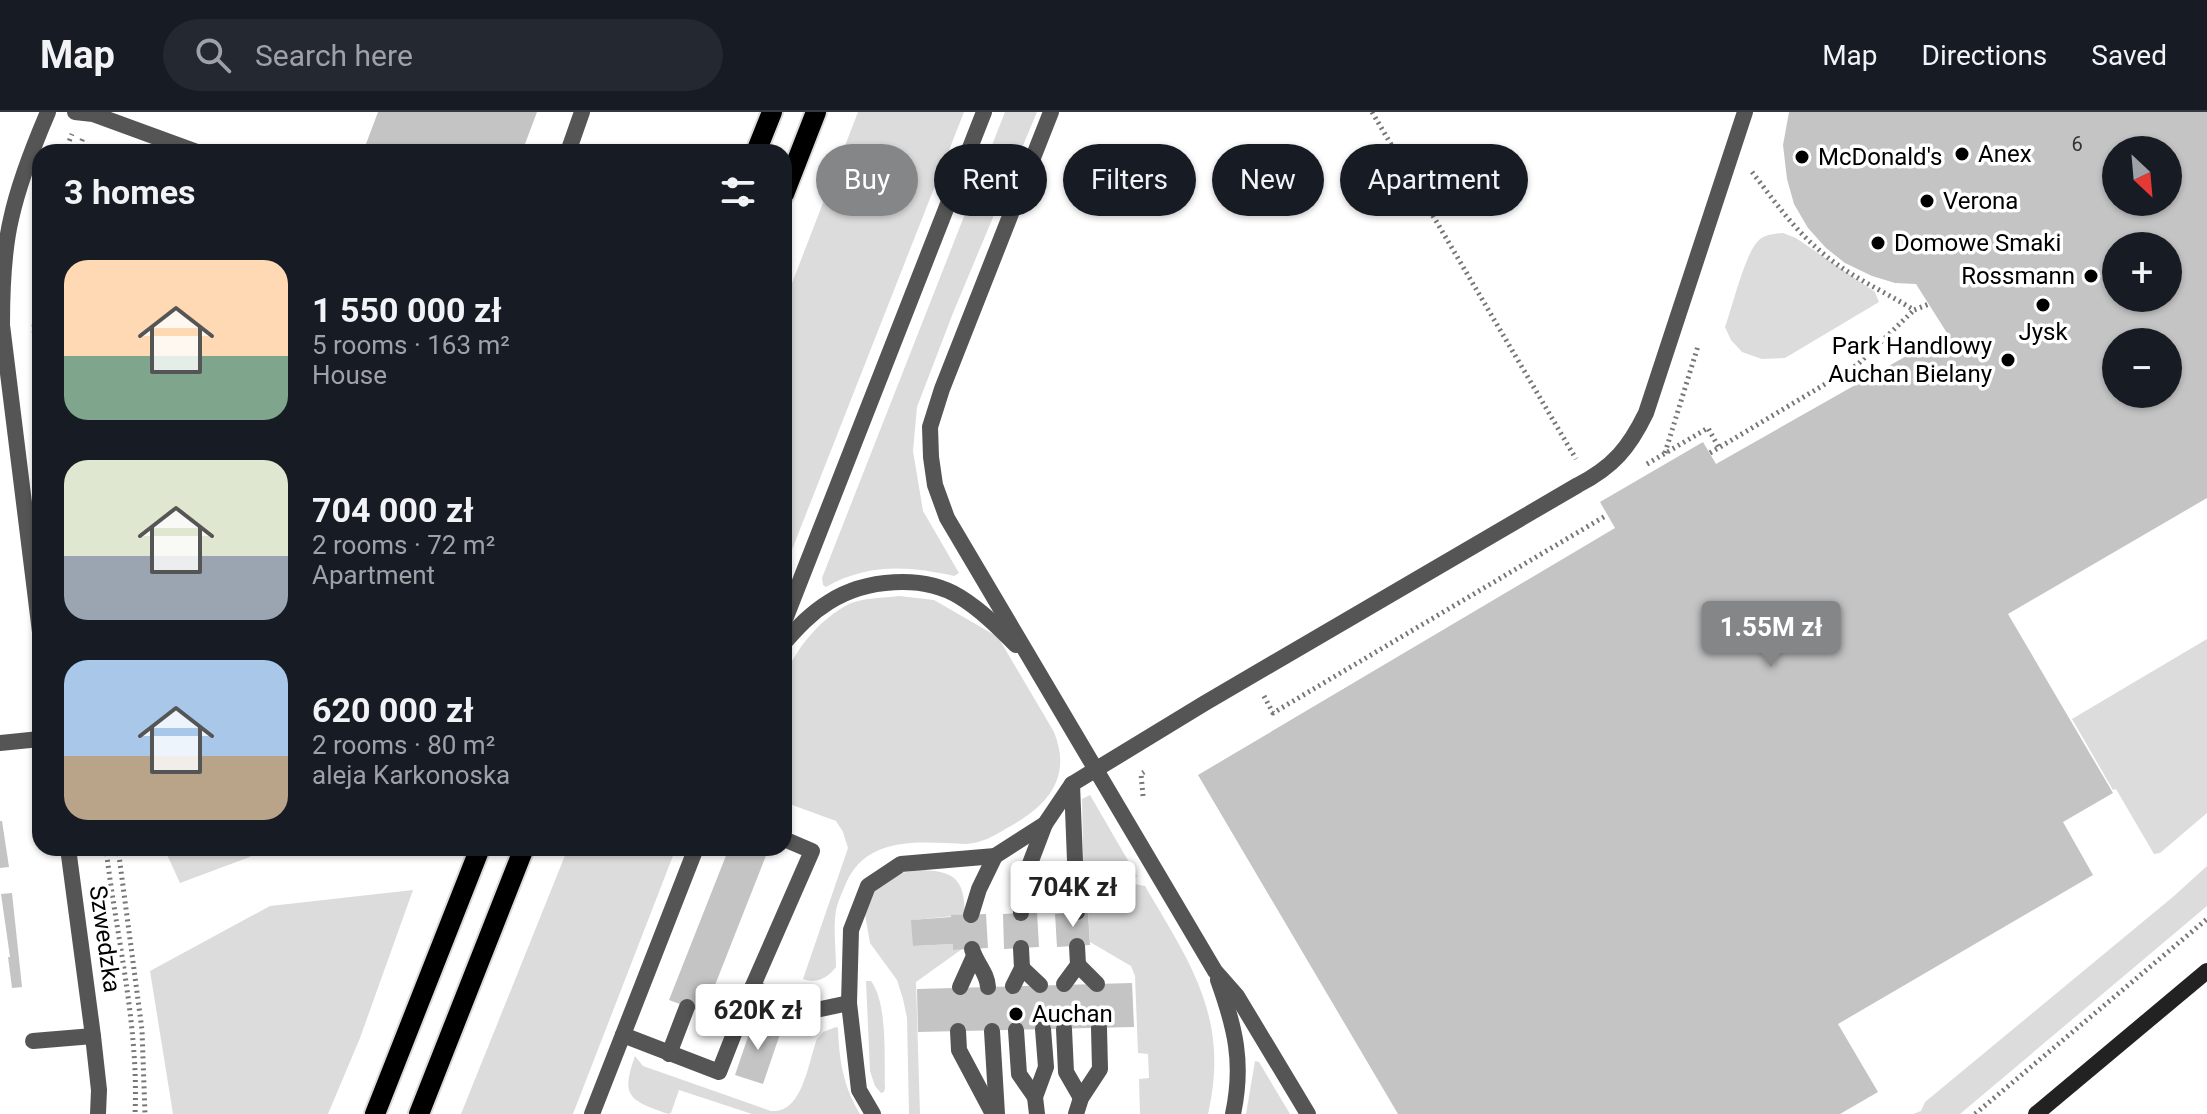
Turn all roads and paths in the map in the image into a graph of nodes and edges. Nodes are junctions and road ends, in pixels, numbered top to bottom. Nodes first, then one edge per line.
1 (48, 112) edge
2 (75, 112) edge
3 (582, 112) edge
4 (772, 112) edge
5 (816, 112) edge
6 (984, 112) edge
7 (1051, 112) edge
8 (1372, 112) edge
9 (1745, 112) edge
10 (34, 144) edge
11 (175, 144) edge
12 (571, 144) edge
13 (759, 144) edge
14 (32, 149) edge
15 (1752, 172) dead end
16 (792, 174) edge
17 (1929, 304) dead end
18 (1914, 310) junction
19 (1719, 448) junction
20 (1710, 453) dead end
21 (1642, 467) dead end
22 (1588, 480) junction
23 (1592, 510) dead end
24 (1607, 515) dead end
25 (1598, 520) junction
26 (32, 568) edge
27 (792, 602) edge
28 (792, 634) edge
29 (1034, 664) junction
30 (1273, 713) dead end
31 (32, 740) edge
32 (0, 743) edge
33 (1097, 769) junction
34 (1072, 784) junction
35 (1045, 824) junction
36 (792, 842) edge
37 (69, 856) edge
38 (107, 856) edge
39 (119, 856) edge
40 (477, 856) edge
41 (521, 856) edge
42 (693, 856) edge
43 (995, 856) junction
44 (1077, 912) dead end
45 (1021, 913) dead end
46 (971, 915) dead end
47 (2207, 919) edge
48 (1077, 946) dead end
49 (1021, 948) dead end
50 (1078, 965) junction
51 (1022, 968) junction
52 (1215, 971) junction
53 (2207, 971) edge
54 (1064, 984) dead end
55 (1097, 984) dead end
56 (1040, 985) dead end
57 (1013, 986) dead end
58 (960, 987) dead end
59 (988, 987) dead end
60 (752, 988) junction
61 (849, 1003) junction
62 (687, 1007) dead end
63 (1099, 1028) dead end
64 (1043, 1029) dead end
65 (1064, 1029) dead end
66 (1016, 1030) dead end
67 (958, 1031) dead end
68 (992, 1031) dead end
69 (623, 1035) junction
70 (93, 1036) junction
71 (33, 1041) dead end
72 (669, 1054) junction
73 (1036, 1106) edge
74 (1078, 1106) edge
75 (98, 1114) edge
76 (135, 1114) edge
77 (145, 1114) edge
78 (375, 1114) edge
79 (419, 1114) edge
80 (592, 1114) edge
81 (873, 1114) edge
82 (995, 1114) edge
83 (1233, 1114) edge
84 (1308, 1114) edge
85 (1975, 1114) edge
86 (2036, 1114) edge

1 - 10 street
2 - 11 street
3 - 12 street
4 - 13 main road
5 - 16 main road
6 - 27 street
7 - 29 street
8 - 22 path
9 - 22 street
14 - 26 street
15 - 18 path
17 - 18 path
18 - 19 path
19 - 20 path
19 - 21 path
22 - 33 street
23 - 25 path
24 - 25 path
25 - 30 path
28 - 29 street
29 - 33 street
31 - 32 street
33 - 34 street
33 - 52 street
34 - 35 street
34 - 44 street
35 - 43 street
35 - 45 street
36 - 60 street
37 - 70 street, Szwedzka
38 - 76 path
39 - 77 path
40 - 78 main road
41 - 79 main road
42 - 69 street
43 - 46 street
43 - 61 street
47 - 85 path
48 - 50 street
49 - 51 street
50 - 54 street
50 - 55 street
51 - 56 street
51 - 57 street
52 - 83 street
52 - 84 street
53 - 86 main road
58 - 59 street
60 - 61 street
60 - 72 street
61 - 81 street
62 - 72 street
63 - 74 street
64 - 73 street
65 - 74 street
66 - 73 street
67 - 82 street
68 - 82 street
69 - 72 street
69 - 80 street
70 - 71 street
70 - 75 street, Szwedzka

